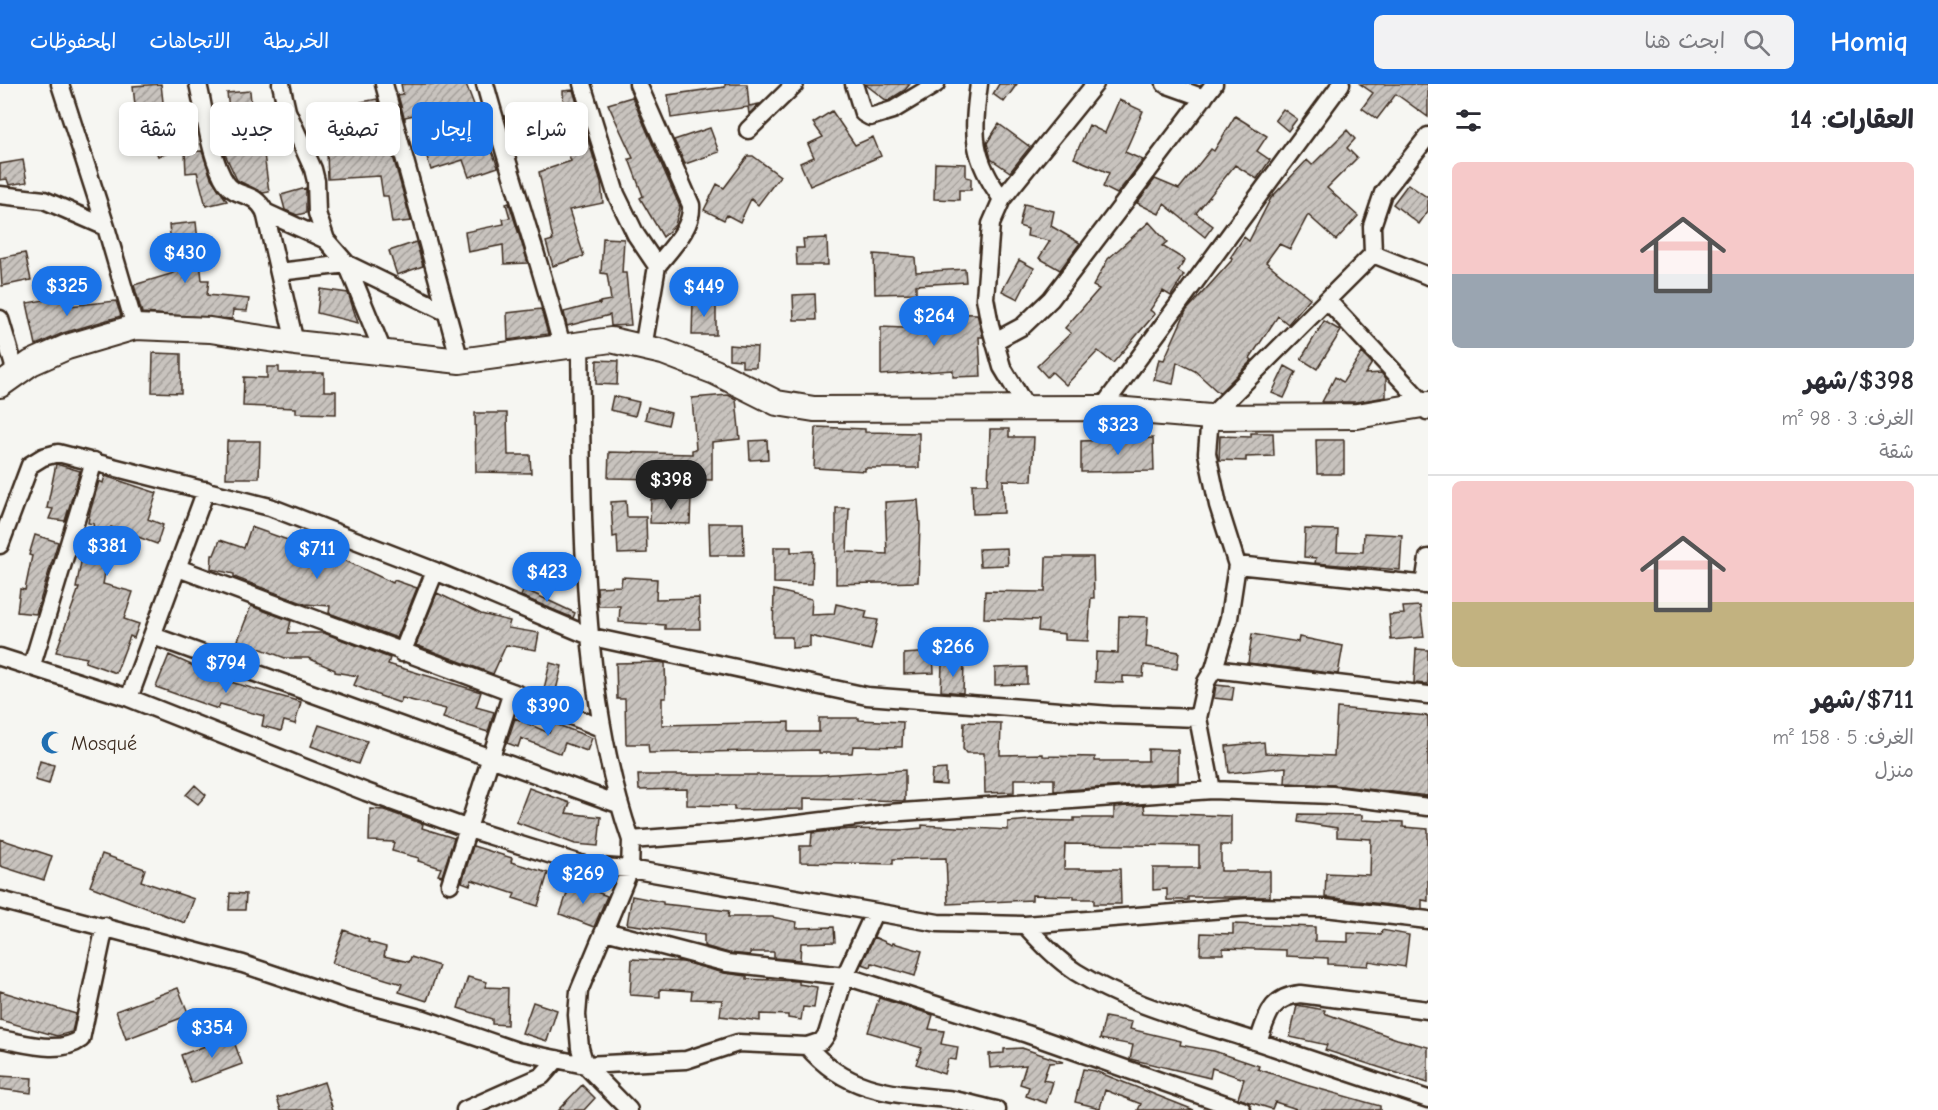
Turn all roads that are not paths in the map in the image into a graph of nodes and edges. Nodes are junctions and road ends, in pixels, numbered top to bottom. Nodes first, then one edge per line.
1 (60, 84) edge
2 (198, 84) edge
3 (281, 84) edge
4 (384, 84) edge
5 (484, 84) edge
6 (582, 84) edge
7 (638, 84) edge
8 (795, 84) edge
9 (854, 84) edge
10 (936, 84) edge
11 (979, 84) edge
12 (1095, 84) edge
13 (1165, 84) edge
14 (1214, 84) edge
15 (1341, 84) edge
16 (1204, 98) junction
17 (748, 130) dead end
18 (1428, 136) edge
19 (0, 195) edge
20 (1002, 199) junction
21 (265, 212) junction
22 (106, 227) junction
23 (326, 240) junction
24 (1373, 254) junction
25 (347, 264) junction
26 (657, 266) junction
27 (279, 272) junction
28 (1428, 276) edge
29 (1327, 300) junction
30 (446, 312) junction
31 (0, 319) edge
32 (135, 327) junction
33 (995, 341) junction
34 (295, 343) junction
35 (571, 345) junction
36 (643, 348) junction
37 (384, 354) junction
38 (460, 361) junction
39 (8, 379) edge
40 (1026, 407) junction
41 (1102, 408) junction
42 (1427, 408) edge
43 (1210, 417) junction
44 (94, 461) junction
45 (206, 490) junction
46 (0, 545) edge
47 (1428, 558) edge
48 (1237, 565) junction
49 (178, 568) junction
50 (435, 571) junction
51 (1426, 585) edge
52 (153, 636) junction
53 (592, 637) junction
54 (402, 653) junction
55 (0, 657) edge
56 (32, 665) junction
57 (1214, 669) junction
58 (512, 692) junction
59 (1428, 695) edge
60 (129, 698) junction
61 (1198, 718) junction
62 (601, 728) junction
63 (490, 759) junction
64 (1212, 790) junction
65 (618, 804) junction
66 (1428, 807) edge
67 (466, 828) junction
68 (631, 840) junction
69 (630, 869) junction
70 (450, 884) dead end
71 (0, 900) edge
72 (874, 913) junction
73 (1428, 920) edge
74 (1025, 925) junction
75 (105, 926) junction
76 (605, 931) junction
77 (845, 976) junction
78 (1420, 1010) edge
79 (1428, 1021) edge
80 (0, 1040) edge
81 (1258, 1042) junction
82 (807, 1046) junction
83 (558, 1059) junction
84 (585, 1065) junction
85 (1428, 1099) edge
86 (465, 1110) edge
87 (629, 1110) edge
88 (997, 1110) edge
89 (1242, 1110) edge

1 - 22 street
2 - 21 street
3 - 23 street
4 - 30 street
5 - 35 street
6 - 26 street
7 - 26 street
8 - 17 street
9 - 10 street
11 - 20 street
12 - 20 street
13 - 16 street
14 - 16 street
15 - 41 street
16 - 33 street
18 - 24 street
19 - 22 street
20 - 33 street
21 - 23 street
21 - 27 street
22 - 32 street
23 - 25 street
24 - 28 street
24 - 29 street
25 - 27 street
25 - 30 street
25 - 37 street
26 - 36 street
27 - 34 street
29 - 42 street
29 - 43 street
30 - 38 street
31 - 39 street
32 - 34 street
32 - 39 street
33 - 40 street
34 - 37 street
35 - 36 street
35 - 38 street
35 - 53 street
36 - 40 street
37 - 38 street
40 - 41 street
41 - 43 street
42 - 43 street
43 - 48 street
44 - 45 street
44 - 46 street
44 - 56 street
45 - 49 street
45 - 50 street
47 - 51 street
48 - 51 street
48 - 57 street
49 - 52 street
49 - 54 street
50 - 53 street
50 - 54 street
52 - 60 street
52 - 63 street
53 - 61 street
53 - 62 street
54 - 58 street
55 - 56 street
56 - 60 street
57 - 59 street
57 - 61 street
58 - 62 street
58 - 63 street
60 - 67 street
61 - 64 street
62 - 65 street
63 - 65 street
63 - 67 street
64 - 66 street
64 - 68 street
65 - 68 street
67 - 69 street
67 - 70 street
68 - 69 street
69 - 72 street
69 - 76 street
71 - 75 street
72 - 74 street
72 - 77 street
73 - 74 street
74 - 81 street
75 - 80 street
75 - 83 street
76 - 77 street
76 - 84 street
77 - 82 street
77 - 89 street
78 - 79 street
78 - 81 street
81 - 85 street
82 - 84 street
82 - 88 street
83 - 84 street
83 - 86 street
84 - 87 street

